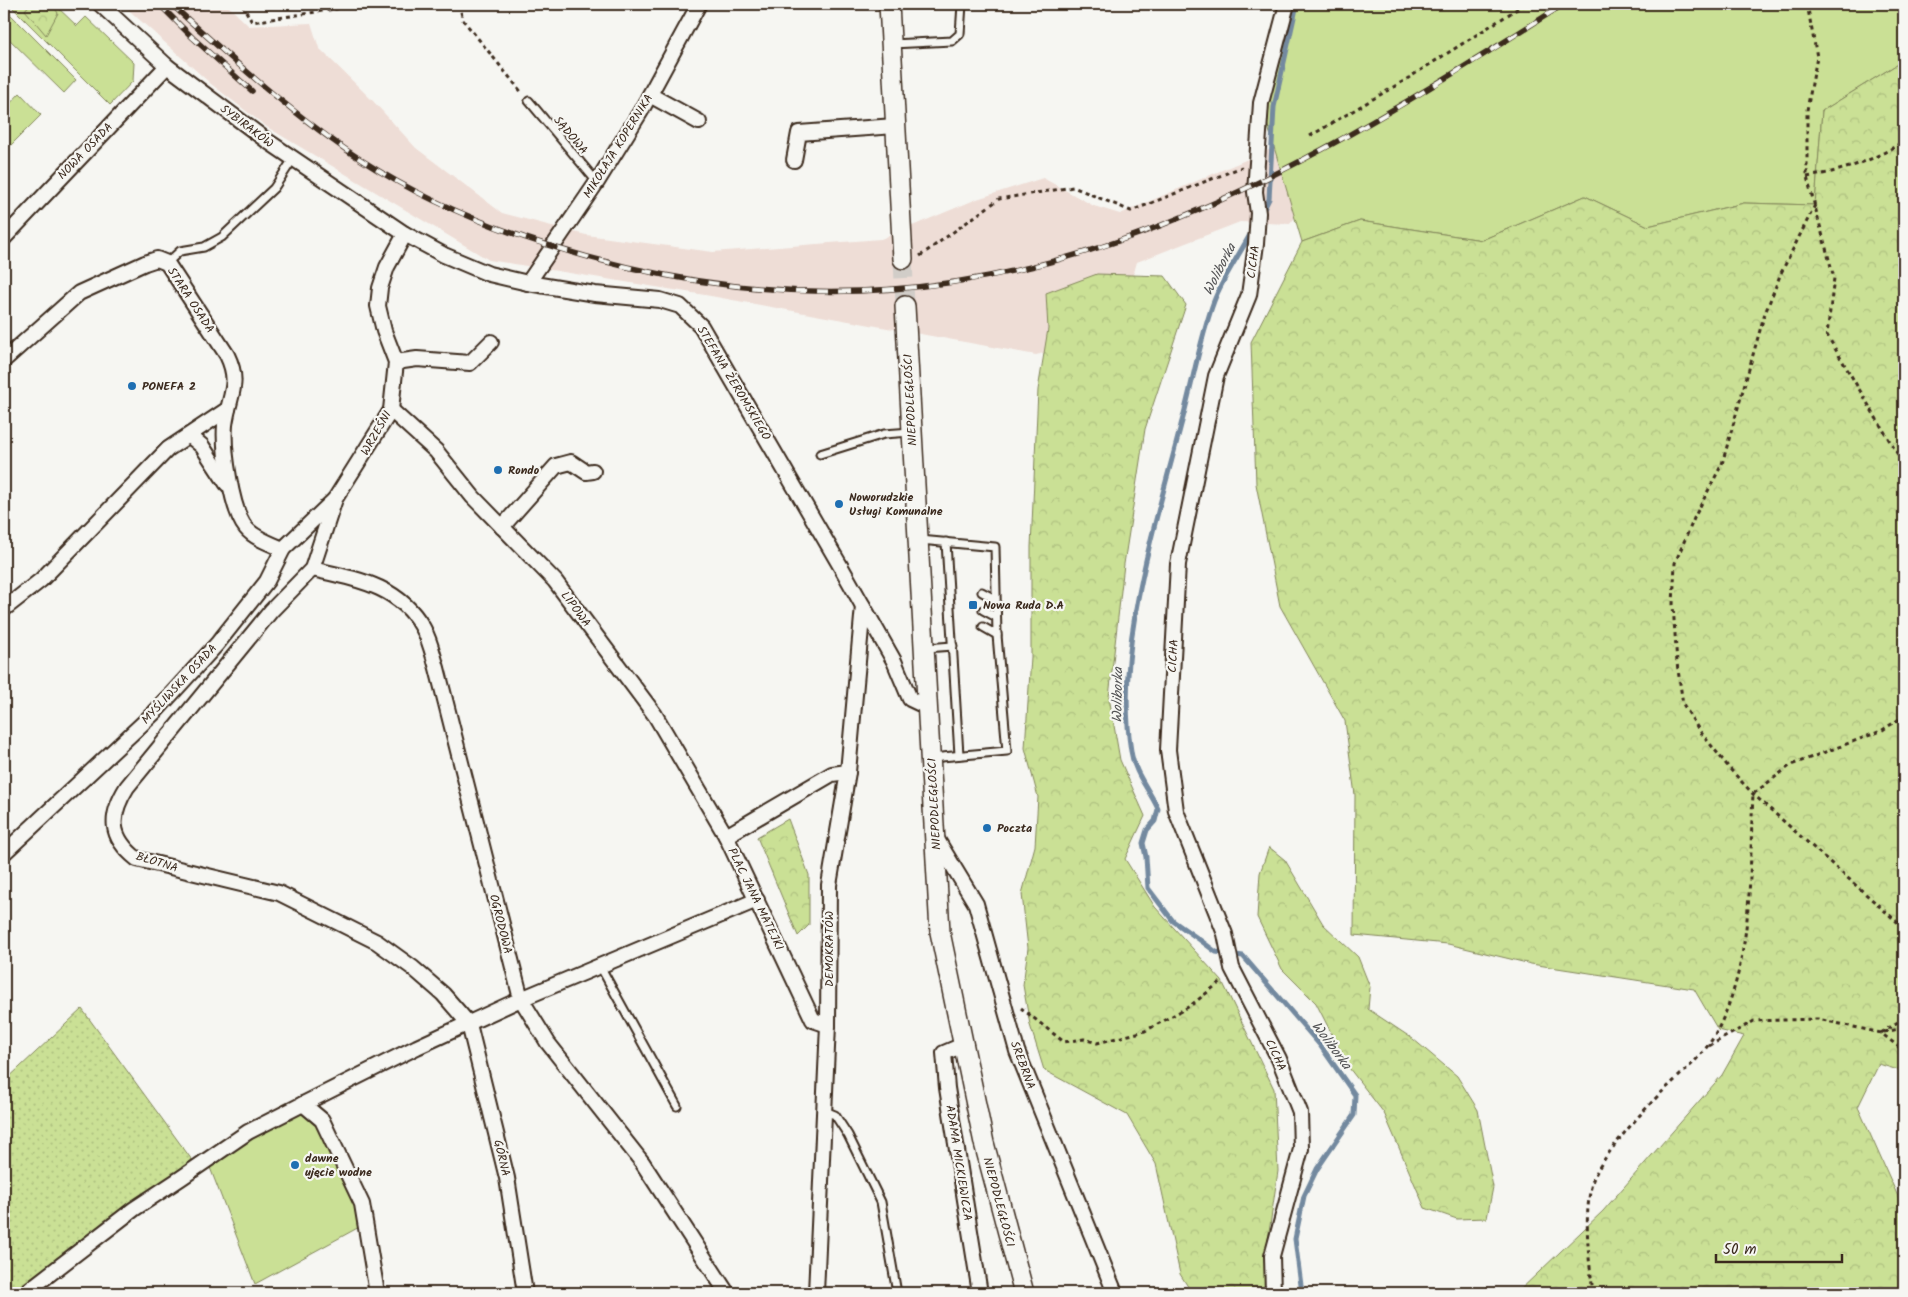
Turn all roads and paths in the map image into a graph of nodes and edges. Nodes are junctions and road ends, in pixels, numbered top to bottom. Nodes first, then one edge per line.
1 (100, 4) edge
2 (242, 4) edge
3 (366, 4) edge
4 (459, 4) edge
5 (699, 4) edge
6 (889, 4) edge
7 (962, 4) edge
8 (1287, 4) edge
9 (1525, 4) edge
10 (1808, 4) edge
11 (892, 44) junction
12 (167, 66) junction
13 (650, 95) junction
14 (529, 101) joint
15 (699, 122) dead end
16 (895, 126) junction
17 (1310, 136) dead end
18 (1904, 141) edge
19 (293, 159) junction
20 (794, 160) dead end
21 (1259, 160) junction
22 (1807, 177) junction
23 (597, 182) junction
24 (1816, 205) junction
25 (405, 234) junction
26 (4, 238) edge
27 (910, 259) joint
28 (167, 262) junction
29 (528, 283) junction
30 (905, 306) tunnel mouth
31 (491, 342) dead end
32 (4, 360) edge
33 (396, 362) junction
34 (228, 409) junction
35 (391, 410) junction
36 (912, 432) junction
37 (190, 436) junction
38 (820, 454) dead end
39 (1904, 465) edge
40 (592, 471) dead end
41 (232, 491) junction
42 (335, 499) junction
43 (502, 527) junction
44 (918, 539) junction
45 (946, 542) junction
46 (282, 549) junction
47 (312, 570) junction
48 (982, 592) dead end
49 (995, 599) junction
50 (863, 606) junction
51 (4, 609) edge
52 (983, 610) dead end
53 (996, 617) junction
54 (983, 627) dead end
55 (997, 635) junction
56 (953, 646) junction
57 (924, 648) junction
58 (929, 708) junction
59 (1904, 716) edge
60 (959, 755) junction
61 (931, 758) junction
62 (848, 772) junction
63 (1753, 794) junction
64 (726, 836) junction
65 (935, 838) junction
66 (4, 854) edge
67 (757, 900) junction
68 (1904, 928) edge
69 (600, 966) junction
70 (1232, 970) junction
71 (521, 1000) junction
72 (1016, 1004) dead end
73 (1904, 1018) edge
74 (469, 1024) junction
75 (828, 1025) junction
76 (1904, 1028) edge
77 (1881, 1033) junction
78 (963, 1044) junction
79 (1708, 1046) junction
80 (1904, 1051) edge
81 (303, 1104) junction
82 (677, 1106) dead end
83 (825, 1111) junction
84 (25, 1293) edge
85 (377, 1293) edge
86 (526, 1293) edge
87 (728, 1293) edge
88 (816, 1293) edge
89 (897, 1293) edge
90 (980, 1293) edge
91 (1024, 1293) edge
92 (1116, 1293) edge
93 (1273, 1293) edge
94 (1593, 1293) edge

1 - 12 street, SYBIRAKÓW
2 - 3 path
4 - 14 path
5 - 13 street, MIKOŁAJA KOPERNIKA
6 - 11 street
7 - 11 lane
8 - 21 street, CICHA
9 - 17 path
10 - 22 path
11 - 16 street
12 - 19 street, SYBIRAKÓW
12 - 26 street, NOWA OSADA
13 - 15 street
13 - 23 street, MIKOŁAJA KOPERNIKA
14 - 23 lane, SĄDOWA
16 - 20 street
16 - 27 street
18 - 22 path
19 - 25 street, SYBIRAKÓW
19 - 28 lane, STARA OSADA
21 - 27 path
21 - 70 street, CICHA
22 - 24 path
23 - 29 street, MIKOŁAJA KOPERNIKA
24 - 39 path
24 - 63 path
25 - 29 street, STEFANA ŻEROMSKIEGO
25 - 33 street, WRZEŚNI
28 - 32 street
28 - 34 street, STARA OSADA
29 - 50 street, STEFANA ŻEROMSKIEGO
30 - 36 street, NIEPODLEGŁOŚCI
31 - 33 street
33 - 35 street, WRZEŚNI
34 - 37 street
34 - 41 street, STARA OSADA
35 - 42 street, WRZEŚNI
35 - 43 street, LIPOWA
36 - 38 lane
36 - 44 street, NIEPODLEGŁOŚCI
37 - 41 street, STARA OSADA
37 - 51 street
40 - 43 street
41 - 46 street, STARA OSADA
42 - 46 street, MYŚLIWSKA OSADA
42 - 47 street, WRZEŚNI
43 - 64 street, LIPOWA
44 - 45 lane
44 - 57 street, NIEPODLEGŁOŚCI
45 - 49 lane
45 - 56 lane
46 - 66 street, MYŚLIWSKA OSADA
47 - 71 street, OGRODOWA
47 - 74 street, BŁOTNA
48 - 49 lane
49 - 53 lane
50 - 58 street, STEFANA ŻEROMSKIEGO
50 - 62 street, DEMOKRATÓW
52 - 53 lane
53 - 55 lane
54 - 55 lane
55 - 60 lane
56 - 57 lane
56 - 60 lane
57 - 58 street, NIEPODLEGŁOŚCI
58 - 61 street, NIEPODLEGŁOŚCI
59 - 63 path
60 - 61 lane
61 - 65 street, NIEPODLEGŁOŚCI
62 - 64 street, PLAC JANA MATEJKI
62 - 75 street, DEMOKRATÓW
63 - 68 path
63 - 79 path
64 - 67 street, PLAC JANA MATEJKI
65 - 78 street, NIEPODLEGŁOŚCI
65 - 92 street, SREBRNA
67 - 69 street
67 - 75 street, PLAC JANA MATEJKI
69 - 71 street
69 - 82 lane
70 - 72 path
70 - 93 street, CICHA
71 - 74 street
71 - 87 street, OGRODOWA
73 - 77 path
74 - 81 street
74 - 86 street, GÓRNA
75 - 83 street, DEMOKRATÓW
76 - 77 path
77 - 79 path
77 - 80 path
78 - 90 street, ADAMA MICKIEWICZA
78 - 91 street, NIEPODLEGŁOŚCI
79 - 94 path
81 - 84 street
81 - 85 street
83 - 88 street, DEMOKRATÓW
83 - 89 lane

